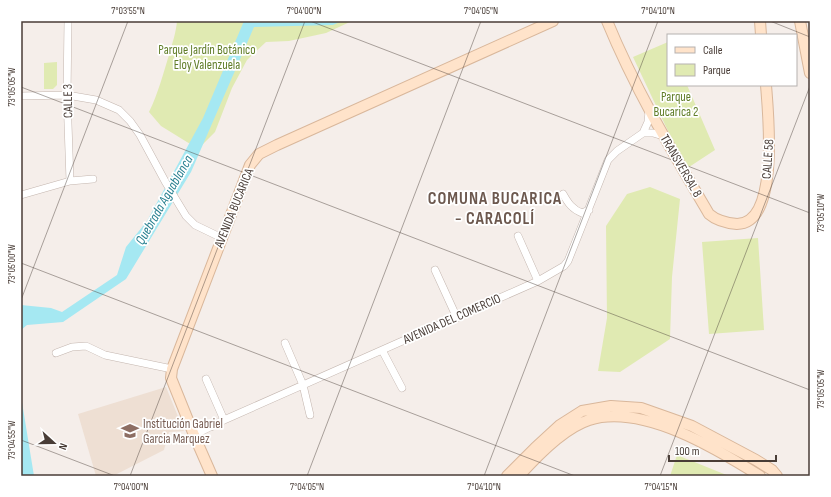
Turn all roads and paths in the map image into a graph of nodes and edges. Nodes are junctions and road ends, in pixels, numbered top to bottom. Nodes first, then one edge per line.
1 (68, 21) edge
2 (553, 21) edge
3 (607, 21) edge
4 (760, 21) edge
5 (800, 21) edge
6 (761, 34) edge
7 (810, 74) edge
8 (766, 86) edge
9 (67, 95) junction
10 (21, 96) edge
11 (649, 111) junction
12 (643, 133) junction
13 (663, 136) junction
14 (94, 179) dead end
15 (70, 181) junction
16 (563, 194) dead end
17 (21, 195) edge
18 (588, 210) junction
19 (742, 224) joint
20 (518, 236) dead end
21 (222, 238) junction
22 (435, 270) dead end
23 (538, 281) junction
24 (457, 318) junction
25 (285, 342) dead end
26 (382, 350) junction
27 (56, 353) dead end
28 (172, 369) junction
29 (206, 379) dead end
30 (303, 385) junction
31 (402, 388) dead end
32 (310, 415) dead end
33 (188, 420) junction
34 (224, 420) junction
35 (211, 427) junction
36 (194, 436) junction
37 (212, 476) edge
38 (507, 476) edge
39 (518, 476) edge
40 (760, 476) edge
41 (777, 476) edge

1 - 9 street, CALLE 3
2 - 21 main road, AVENIDA BUCARICA
3 - 11 main road, TRANSVERSAL 8
4 - 6 main road
5 - 7 main road
8 - 19 main road, CALLE 58
9 - 10 street
9 - 15 street, CALLE 3
9 - 21 street
11 - 12 street
11 - 13 main road, TRANSVERSAL 8
12 - 13 street
12 - 18 street, AVENIDA DEL COMERCIO
13 - 19 main road, TRANSVERSAL 8
14 - 15 street
15 - 17 street
16 - 18 street
18 - 23 street, AVENIDA DEL COMERCIO
20 - 23 street
21 - 28 main road, AVENIDA BUCARICA
22 - 24 street
23 - 24 street, AVENIDA DEL COMERCIO
24 - 26 street, AVENIDA DEL COMERCIO
25 - 30 street
26 - 30 street, AVENIDA DEL COMERCIO
26 - 31 street
27 - 28 street
28 - 33 main road
29 - 34 street
30 - 32 street
30 - 34 street, AVENIDA DEL COMERCIO
33 - 35 street
33 - 36 main road
34 - 35 street, AVENIDA DEL COMERCIO
35 - 36 street, AVENIDA DEL COMERCIO
36 - 37 main road
38 - 41 main road
39 - 40 main road

